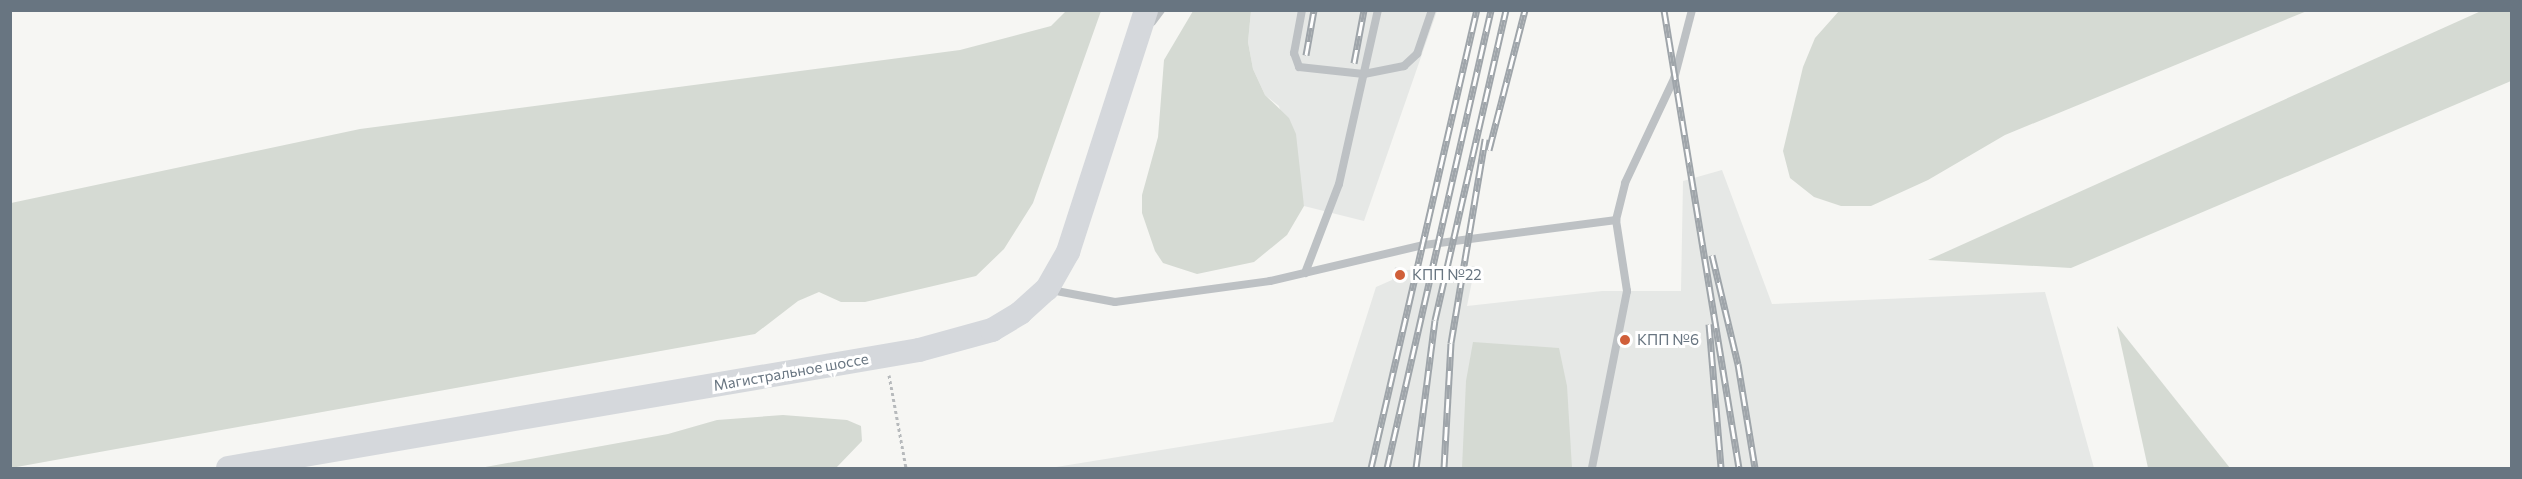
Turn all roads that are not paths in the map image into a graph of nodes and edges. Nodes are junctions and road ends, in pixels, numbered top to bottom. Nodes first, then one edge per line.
1 (1146, 10) edge
2 (1161, 10) edge
3 (1302, 10) edge
4 (1378, 10) edge
5 (1432, 10) edge
6 (1692, 10) edge
7 (1135, 45) junction
8 (1364, 74) junction
9 (1616, 220) junction
10 (1305, 273) junction
11 (1047, 289) junction
12 (228, 468) edge
13 (1592, 468) edge

1 - 7 main road, Магистральное шоссе
2 - 7 lane
3 - 8 lane
4 - 8 lane
5 - 8 lane
6 - 9 lane
7 - 11 main road, Магистральное шоссе
8 - 10 lane
9 - 10 lane
9 - 13 lane
10 - 11 lane
11 - 12 main road, Магистральное шоссе

